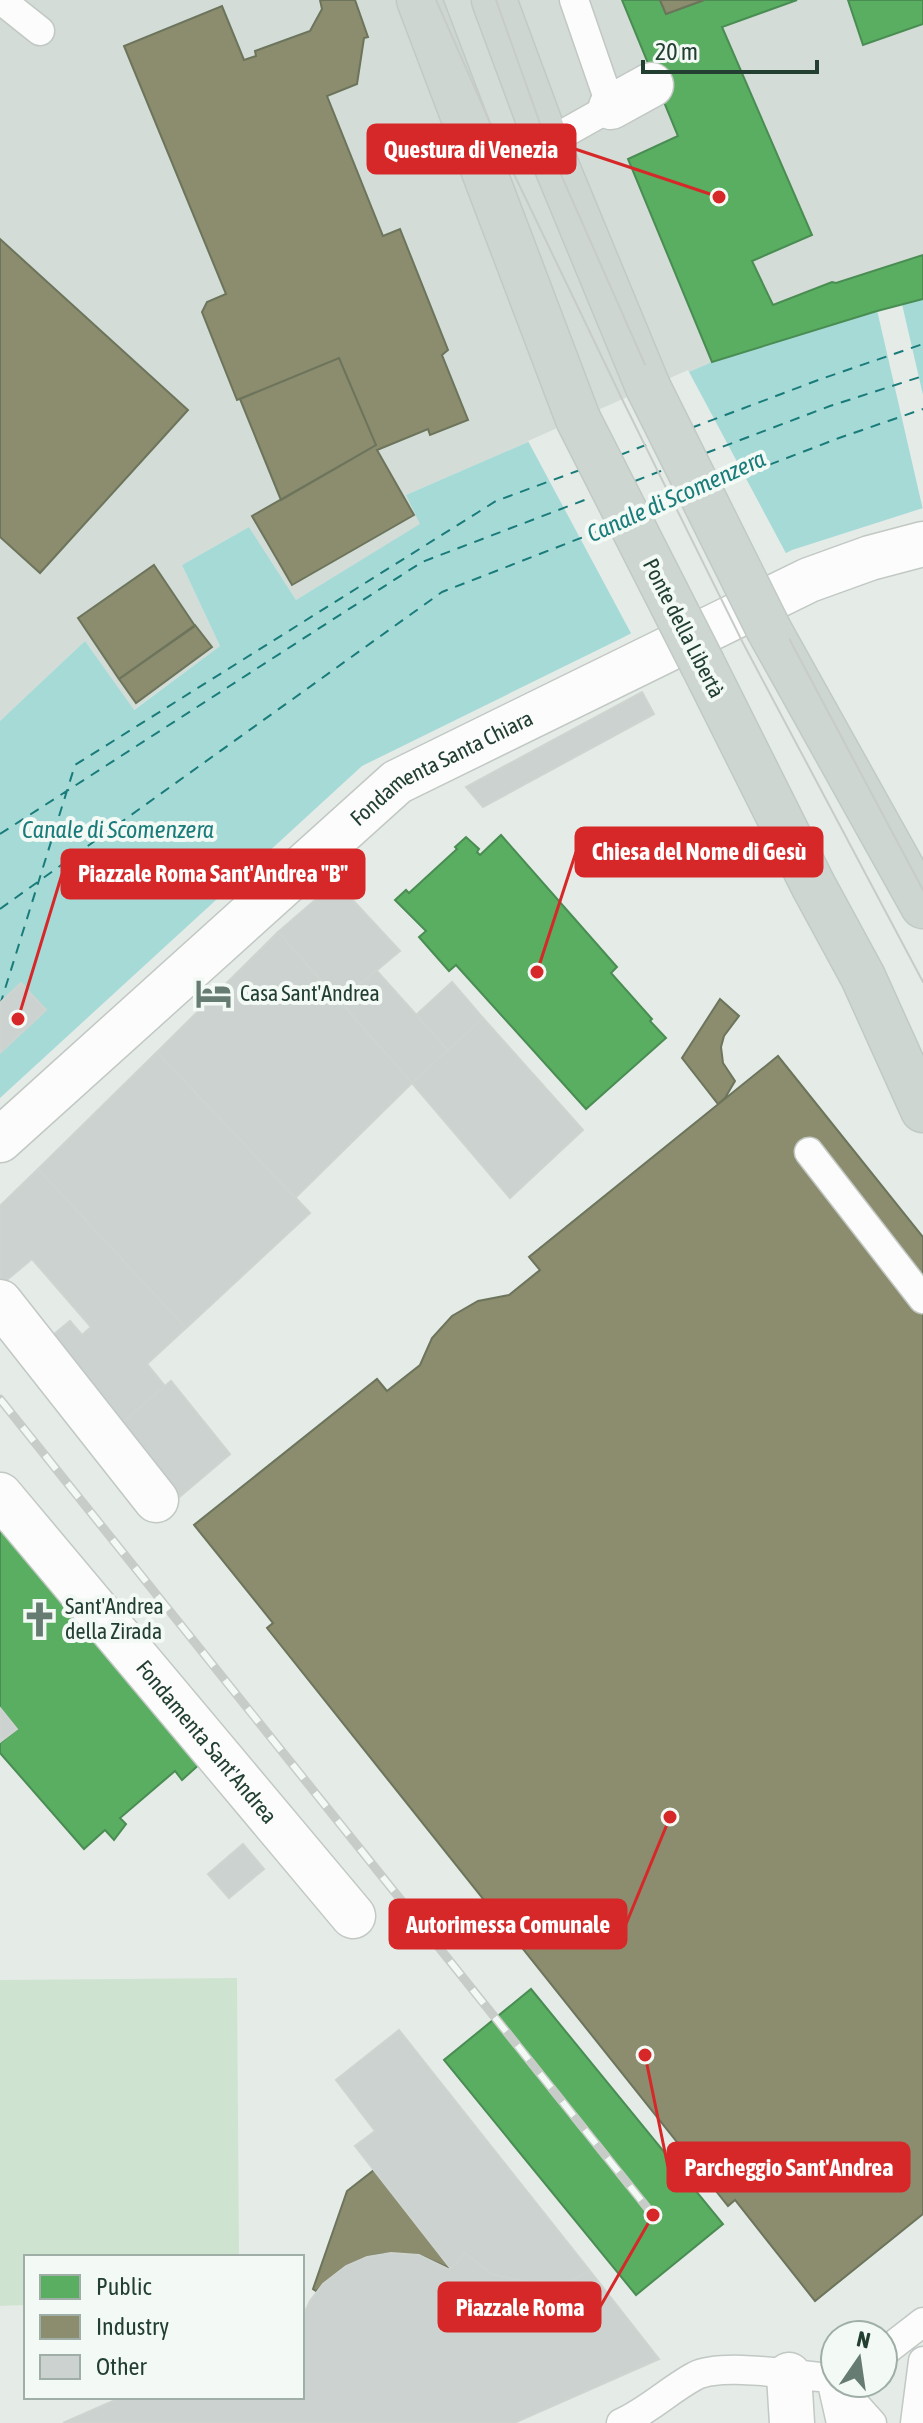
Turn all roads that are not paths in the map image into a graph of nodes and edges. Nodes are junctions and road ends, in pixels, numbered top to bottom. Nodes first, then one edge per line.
1 (1, 0) edge
2 (419, 0) edge
3 (494, 0) edge
4 (574, 0) edge
5 (40, 31) dead end
6 (651, 85) dead end
7 (611, 107) junction
8 (547, 143) junction
9 (923, 544) edge
10 (923, 906) edge
11 (923, 1110) edge
12 (0, 1140) edge
13 (809, 1152) dead end
14 (923, 1299) edge
15 (0, 1302) edge
16 (0, 1495) edge
17 (156, 1500) dead end
18 (353, 1916) dead end
19 (923, 2322) edge
20 (899, 2341) edge
21 (923, 2361) edge
22 (819, 2378) edge
23 (819, 2387) edge
24 (832, 2399) edge
25 (846, 2399) edge
26 (621, 2423) edge
27 (792, 2423) edge
28 (841, 2423) edge
29 (872, 2423) edge
30 (915, 2423) edge

1 - 5 lane
2 - 11 main road, Ponte della Libertà, bridge
3 - 8 main road
4 - 7 lane
6 - 7 street
7 - 8 lane
8 - 10 main road, bridge
9 - 12 street, Fondamenta Santa Chiara
13 - 14 lane
15 - 17 street
16 - 18 street, Fondamenta Sant'Andrea
19 - 20 lane
21 - 30 lane
22 - 26 lane
23 - 27 street
24 - 28 lane
25 - 29 lane

